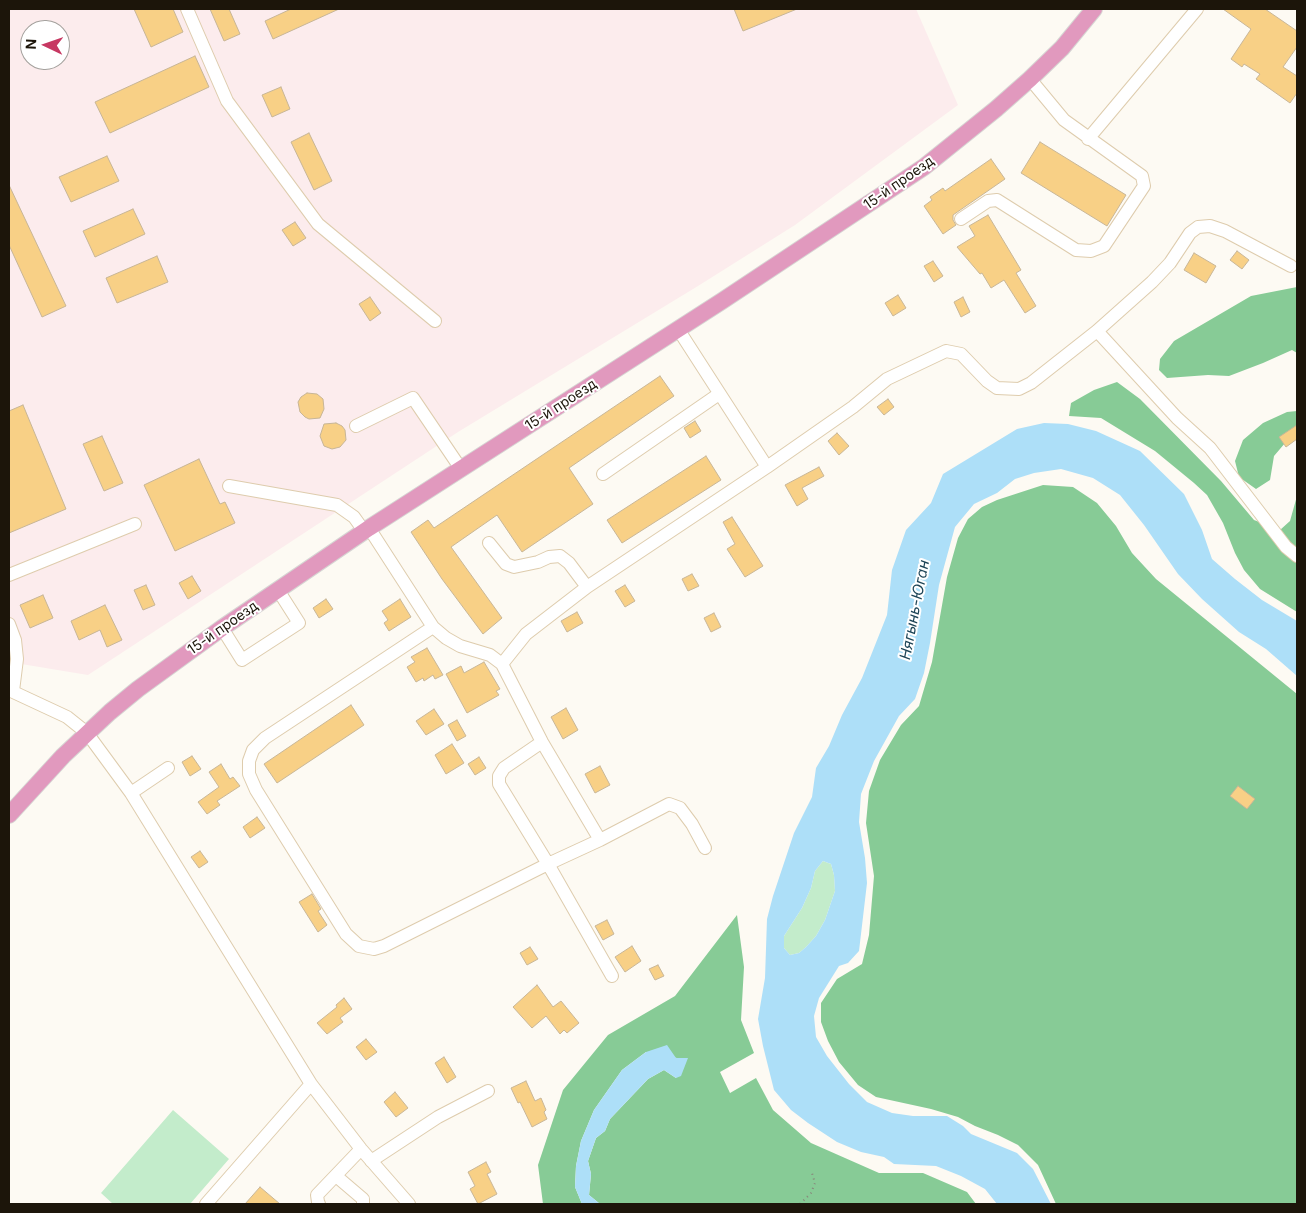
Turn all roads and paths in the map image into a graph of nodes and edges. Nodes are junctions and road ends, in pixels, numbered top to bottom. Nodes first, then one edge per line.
1 (186, 9) edge
2 (1094, 9) edge
3 (1197, 9) edge
4 (1030, 79) junction
5 (1088, 139) junction
6 (961, 219) dead end
7 (1291, 266) dead end
8 (435, 321) dead end
9 (678, 329) junction
10 (1097, 331) junction
11 (719, 394) junction
12 (356, 426) dead end
13 (767, 467) junction
14 (461, 469) junction
15 (603, 474) dead end
16 (229, 486) dead end
17 (135, 524) dead end
18 (367, 529) junction
19 (489, 543) dead end
20 (1297, 556) edge
21 (9, 575) edge
22 (587, 587) junction
23 (278, 590) junction
24 (9, 624) edge
25 (433, 627) junction
26 (222, 628) junction
27 (502, 664) junction
28 (11, 691) edge
29 (87, 733) junction
30 (542, 742) junction
31 (168, 768) dead end
32 (131, 793) junction
33 (9, 815) edge
34 (600, 840) junction
35 (705, 848) dead end
36 (548, 864) junction
37 (612, 976) dead end
38 (311, 1084) junction
39 (488, 1091) dead end
40 (361, 1149) junction
41 (371, 1161) junction
42 (812, 1173) dead end
43 (336, 1176) junction
44 (206, 1204) edge
45 (320, 1204) edge
46 (363, 1204) edge
47 (409, 1204) edge
48 (800, 1204) edge

1 - 8 street
2 - 4 main road, 15-й проезд
3 - 5 street
4 - 5 street
4 - 9 main road, 15-й проезд
5 - 6 street
7 - 10 street
9 - 11 street
9 - 14 main road, 15-й проезд
10 - 13 street
10 - 20 street
11 - 13 street
11 - 15 street
12 - 14 street
13 - 22 street
14 - 18 main road, 15-й проезд
16 - 18 street
17 - 21 street
18 - 23 main road, 15-й проезд
18 - 25 street
19 - 22 street
22 - 27 street
23 - 26 main road, 15-й проезд
23 - 26 street
24 - 28 street
25 - 27 street
25 - 36 street
26 - 29 main road, 15-й проезд
27 - 30 street
28 - 29 street
29 - 32 street
29 - 33 main road, 15-й проезд
30 - 34 street
30 - 36 street
31 - 32 street
32 - 38 street
34 - 35 street
34 - 36 street
36 - 37 street
38 - 40 street
38 - 44 street
39 - 41 street
40 - 41 street
40 - 43 street
41 - 47 street
42 - 48 path
43 - 45 street
43 - 46 street

